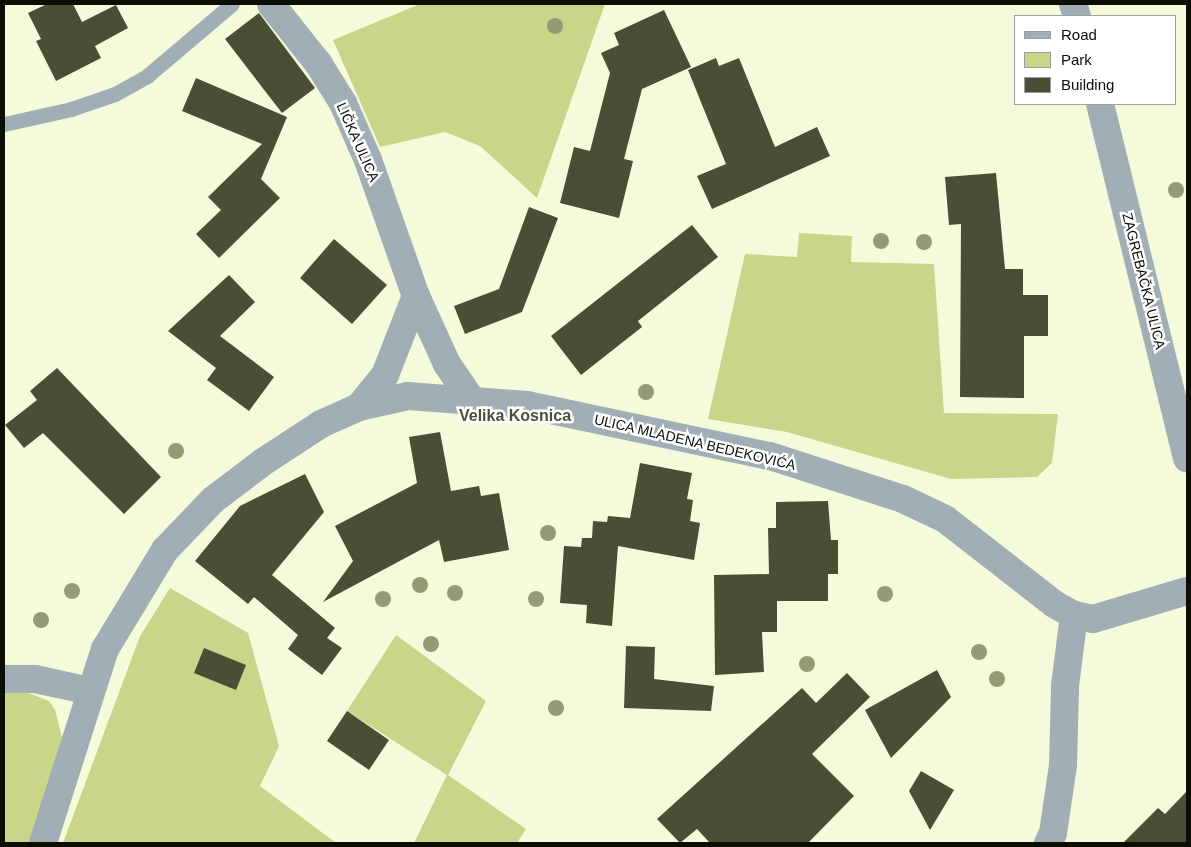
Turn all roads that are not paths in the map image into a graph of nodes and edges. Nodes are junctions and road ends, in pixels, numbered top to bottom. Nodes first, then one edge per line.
1 (232, 4) edge
2 (270, 4) edge
3 (1100, 105) edge
4 (4, 124) edge
5 (416, 296) junction
6 (470, 399) junction
7 (359, 407) junction
8 (1187, 458) edge
9 (1187, 591) edge
10 (1074, 615) junction
11 (4, 679) edge
12 (90, 691) junction
13 (43, 843) edge
14 (1048, 843) edge

1 - 4 lane
2 - 5 street, LIČKA ULICA
3 - 8 street, ZAGREBAČKA ULICA
5 - 6 street, LIČKA ULICA
5 - 7 street
6 - 7 street, ULICA MLADENA BEDEKOVIĆA
6 - 10 street, ULICA MLADENA BEDEKOVIĆA
7 - 12 street, ULICA MLADENA BEDEKOVIĆA
9 - 10 street, ULICA MLADENA BEDEKOVIĆA
10 - 14 street
11 - 12 street
12 - 13 street, ULICA MLADENA BEDEKOVIĆA

